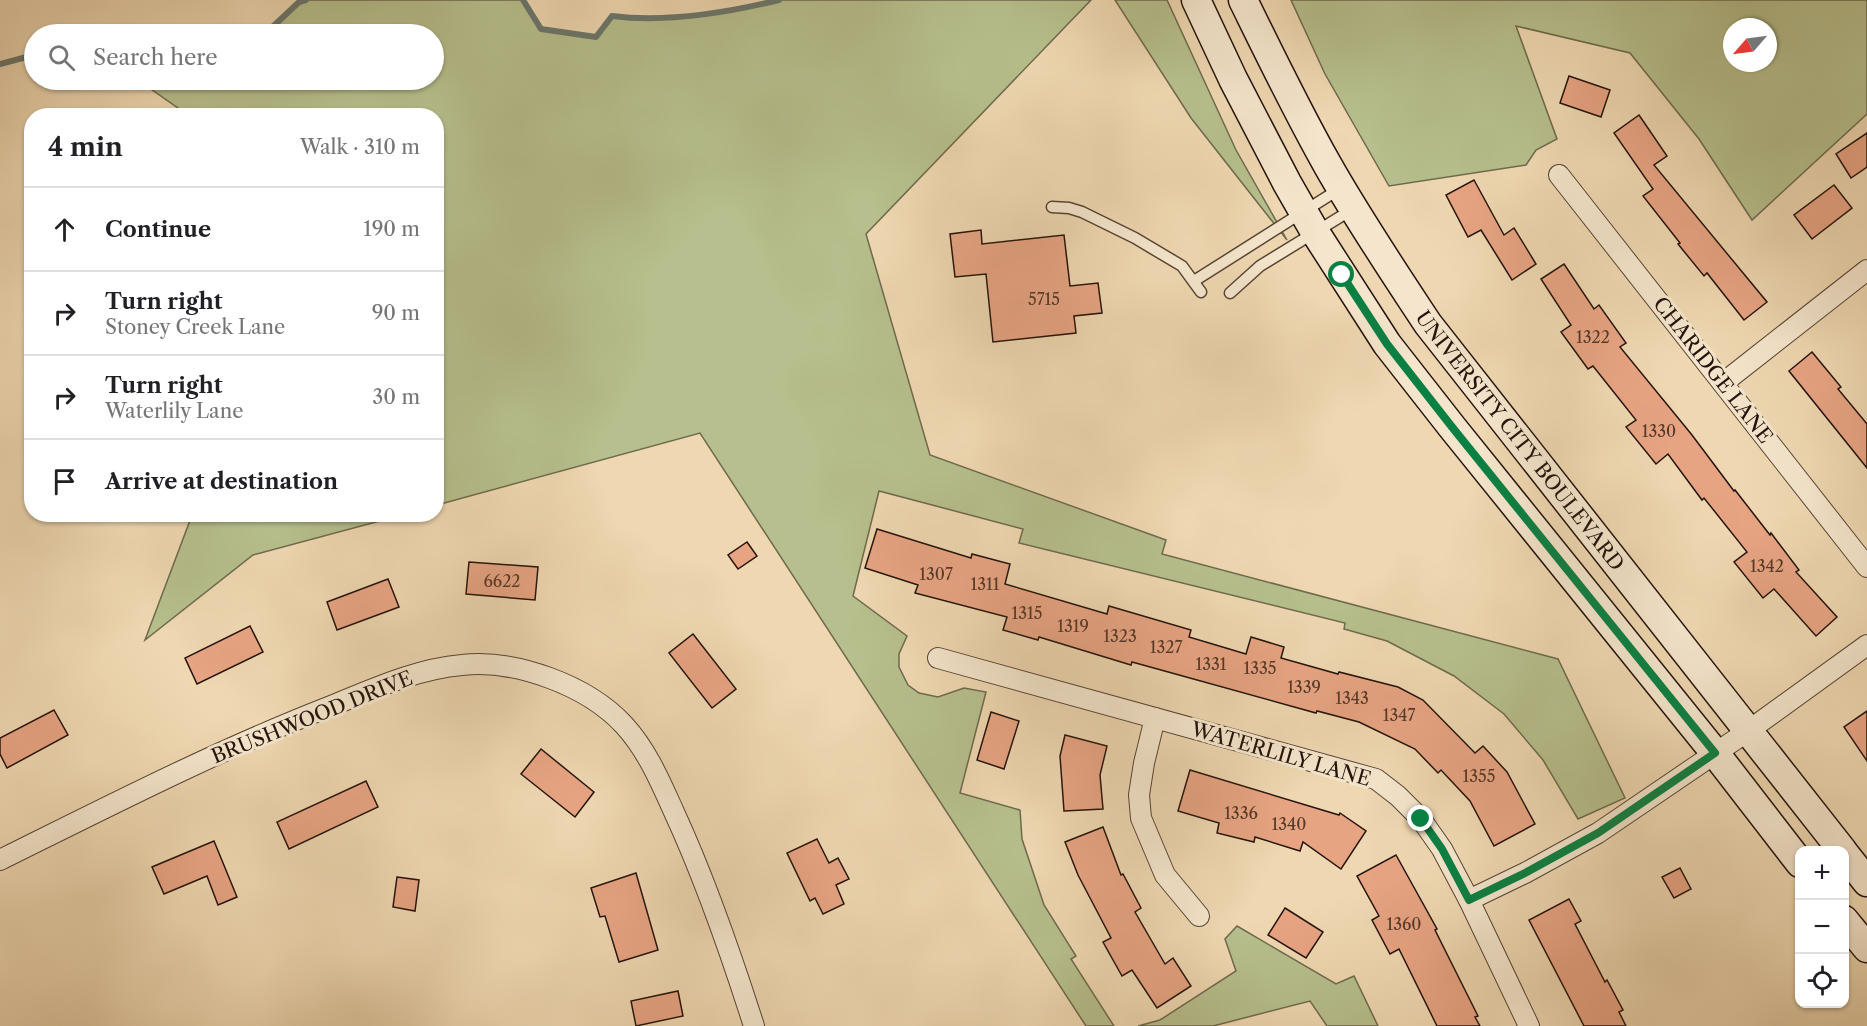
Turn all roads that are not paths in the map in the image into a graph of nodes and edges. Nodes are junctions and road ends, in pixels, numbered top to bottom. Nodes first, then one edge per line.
1 (1196, 0) edge
2 (1243, 0) edge
3 (1559, 174) dead end
4 (1348, 198) junction
5 (1052, 207) dead end
6 (1309, 222) junction
7 (1867, 270) edge
8 (1194, 281) junction
9 (1201, 292) dead end
10 (1230, 293) dead end
11 (1723, 383) junction
12 (1867, 567) edge
13 (1867, 645) edge
14 (938, 658) dead end
15 (1155, 718) junction
16 (1748, 731) junction
17 (1715, 753) junction
18 (1838, 846) edge
19 (1795, 857) edge
20 (0, 860) edge
21 (1849, 860) edge
22 (1867, 882) edge
23 (1469, 900) junction
24 (1199, 916) dead end
25 (1849, 925) edge
26 (1867, 948) edge
27 (754, 1026) edge
28 (1529, 1026) edge

1 - 6 main road
2 - 4 main road, UNIVERSITY CITY BOULEVARD
3 - 11 street, CHARIDGE LANE
4 - 6 lane
4 - 6 lane
4 - 16 main road, UNIVERSITY CITY BOULEVARD
5 - 8 lane
6 - 8 lane
6 - 10 lane
6 - 17 main road
7 - 11 street
8 - 9 lane
11 - 12 street, CHARIDGE LANE
13 - 16 street
14 - 15 street, WATERLILY LANE
15 - 23 street, WATERLILY LANE
15 - 24 street
16 - 17 street
16 - 18 main road, UNIVERSITY CITY BOULEVARD
17 - 19 main road
17 - 23 street
20 - 27 street, BRUSHWOOD DRIVE
21 - 22 main road, UNIVERSITY CITY BOULEVARD
23 - 28 street, WATERLILY LANE
25 - 26 main road

